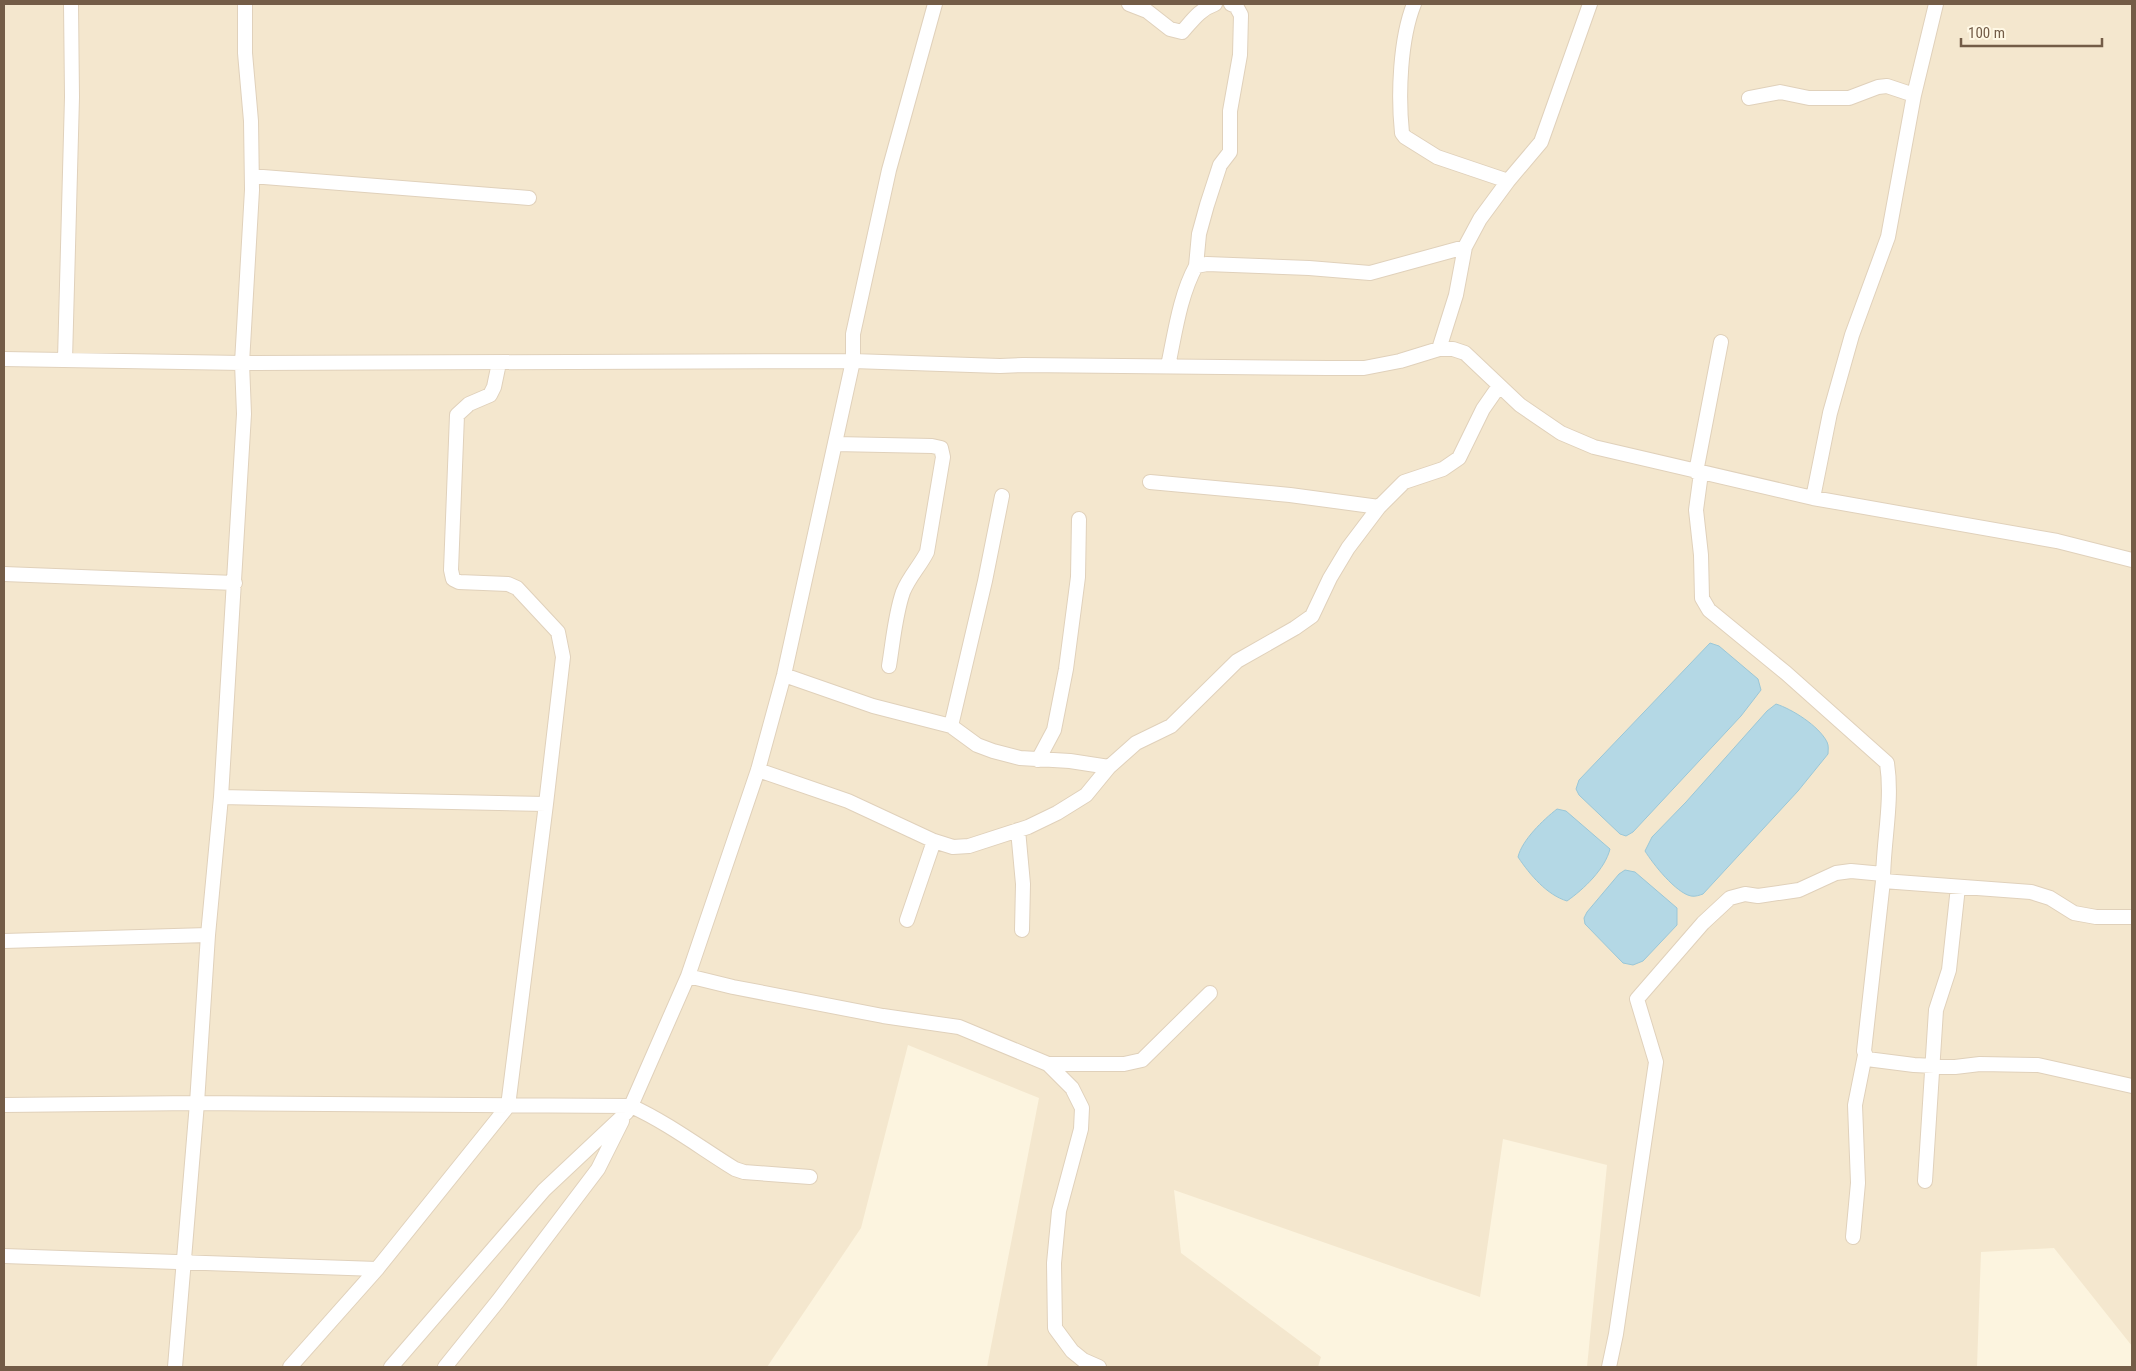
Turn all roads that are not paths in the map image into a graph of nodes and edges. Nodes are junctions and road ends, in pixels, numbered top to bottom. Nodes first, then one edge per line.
1 (71, 4) edge
2 (244, 4) edge
3 (1128, 4) edge
4 (1215, 4) edge
5 (1231, 4) edge
6 (1414, 4) edge
7 (1590, 4) edge
8 (1936, 4) edge
9 (936, 5) edge
10 (1914, 95) junction
11 (1749, 98) dead end
12 (252, 176) junction
13 (1508, 182) junction
14 (529, 198) dead end
15 (1465, 247) junction
16 (1196, 266) junction
17 (1721, 342) dead end
18 (1439, 349) junction
19 (4, 360) edge
20 (65, 360) junction
21 (853, 361) junction
22 (242, 363) junction
23 (498, 363) junction
24 (1168, 366) junction
25 (1499, 386) junction
26 (835, 444) junction
27 (1699, 472) junction
28 (1150, 482) dead end
29 (1002, 496) dead end
30 (1813, 498) junction
31 (1379, 507) junction
32 (1079, 519) dead end
33 (2132, 560) edge
34 (4, 574) edge
35 (235, 583) junction
36 (888, 666) dead end
37 (784, 675) junction
38 (951, 726) junction
39 (1038, 760) junction
40 (1110, 766) junction
41 (758, 770) junction
42 (221, 797) junction
43 (546, 804) junction
44 (1018, 830) junction
45 (934, 841) junction
46 (1883, 877) junction
47 (1958, 887) junction
48 (2132, 917) edge
49 (907, 920) dead end
50 (1022, 930) dead end
51 (208, 935) junction
52 (4, 941) edge
53 (688, 976) junction
54 (1210, 993) dead end
55 (1865, 1055) junction
56 (1048, 1064) junction
57 (1932, 1066) junction
58 (2132, 1086) edge
59 (197, 1103) junction
60 (4, 1105) edge
61 (508, 1106) junction
62 (628, 1109) junction
63 (810, 1177) dead end
64 (1925, 1182) dead end
65 (1853, 1237) dead end
66 (4, 1256) edge
67 (184, 1261) junction
68 (377, 1270) junction
69 (175, 1367) edge
70 (290, 1367) edge
71 (391, 1367) edge
72 (445, 1367) edge
73 (1099, 1367) edge
74 (1609, 1367) edge

1 - 20 street
2 - 12 street
3 - 4 street
5 - 16 street
6 - 13 street
7 - 13 street
8 - 10 street
9 - 21 street
10 - 11 street
10 - 30 street
12 - 14 street
12 - 22 street
13 - 15 street
15 - 16 street
15 - 18 street
16 - 24 street
17 - 27 street
18 - 24 street
18 - 25 street
19 - 20 street
20 - 22 street
21 - 23 street
21 - 24 street
21 - 26 street
22 - 23 street
22 - 35 street
23 - 43 street
25 - 27 street
25 - 31 street
26 - 36 street
26 - 37 street
27 - 30 street
27 - 46 street
28 - 31 street
29 - 38 street
30 - 33 street
31 - 40 street
32 - 39 street
34 - 35 street
35 - 42 street
37 - 38 street
37 - 41 street
38 - 39 street
39 - 40 street
40 - 44 street
41 - 45 street
41 - 53 street
42 - 43 street
42 - 51 street
43 - 61 street
44 - 45 street
44 - 50 street
45 - 49 street
46 - 47 street
46 - 55 street
46 - 74 street
47 - 48 street
47 - 57 street
51 - 52 street
51 - 59 street
53 - 56 street
53 - 62 street
54 - 56 street
55 - 57 street
55 - 65 street
56 - 73 street
57 - 58 street
57 - 64 street
59 - 60 street
59 - 61 street
59 - 67 street
61 - 62 street
61 - 68 street
62 - 63 street
62 - 71 street
62 - 72 street
66 - 67 street
67 - 68 street
67 - 69 street
68 - 70 street

